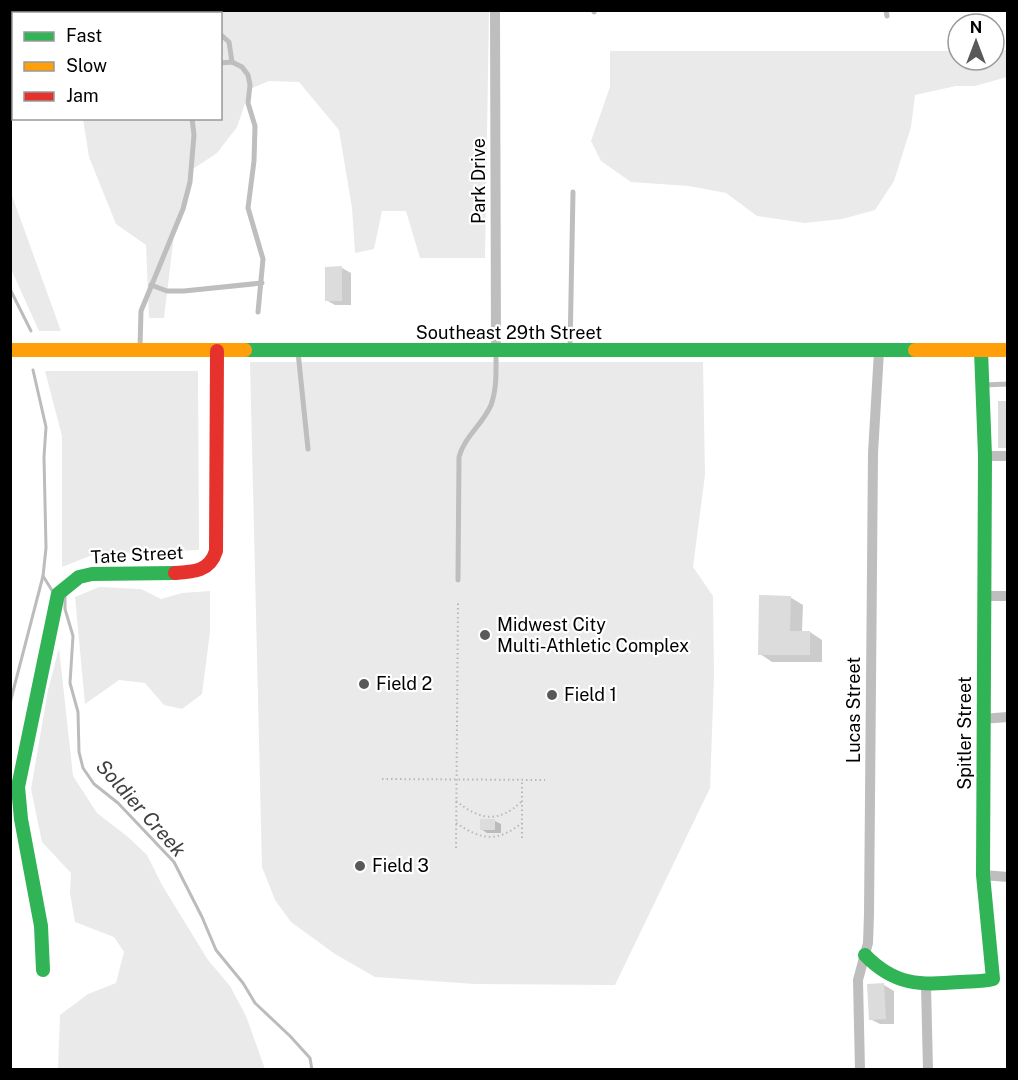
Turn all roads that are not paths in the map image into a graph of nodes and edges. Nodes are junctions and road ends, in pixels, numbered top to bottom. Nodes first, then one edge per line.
1 (495, 10) edge
2 (222, 36) edge
3 (232, 62) junction
4 (222, 63) edge
5 (192, 120) edge
6 (573, 192) dead end
7 (262, 283) junction
8 (151, 285) junction
9 (258, 312) dead end
10 (10, 350) edge
11 (140, 350) junction
12 (981, 350) junction
13 (1008, 350) edge
14 (217, 351) junction
15 (298, 351) junction
16 (496, 351) junction
17 (570, 351) junction
18 (879, 351) junction
19 (1008, 384) edge
20 (982, 386) junction
21 (308, 449) dead end
22 (985, 456) junction
23 (1008, 456) edge
24 (458, 580) dead end
25 (984, 596) junction
26 (1008, 596) edge
27 (1008, 717) edge
28 (982, 719) junction
29 (983, 875) junction
30 (1008, 877) edge
31 (865, 955) junction
32 (43, 970) dead end
33 (926, 985) junction
34 (860, 1070) edge
35 (928, 1070) edge

1 - 16 street, Park Drive
2 - 3 lane
3 - 4 lane
3 - 7 lane
5 - 8 lane
6 - 17 lane
7 - 8 lane
7 - 9 lane
8 - 11 lane
10 - 11 street, Southeast 29th Street
11 - 14 street, Southeast 29th Street
12 - 13 street, Southeast 29th Street
12 - 18 street, Southeast 29th Street
12 - 20 street, Spitler Street
14 - 15 street, Southeast 29th Street
14 - 32 street, Tate Street
15 - 16 street, Southeast 29th Street
15 - 21 lane
16 - 17 street, Southeast 29th Street
16 - 24 lane
17 - 18 street, Southeast 29th Street
18 - 31 street, Lucas Street
19 - 20 lane
20 - 22 street, Spitler Street
22 - 23 street
22 - 25 street, Spitler Street
25 - 26 street
25 - 28 street, Spitler Street
27 - 28 street
28 - 29 street, Spitler Street
29 - 30 street
29 - 33 street, Spitler Street
31 - 33 street, Spitler Street
31 - 34 street, Lucas Street
33 - 35 street

